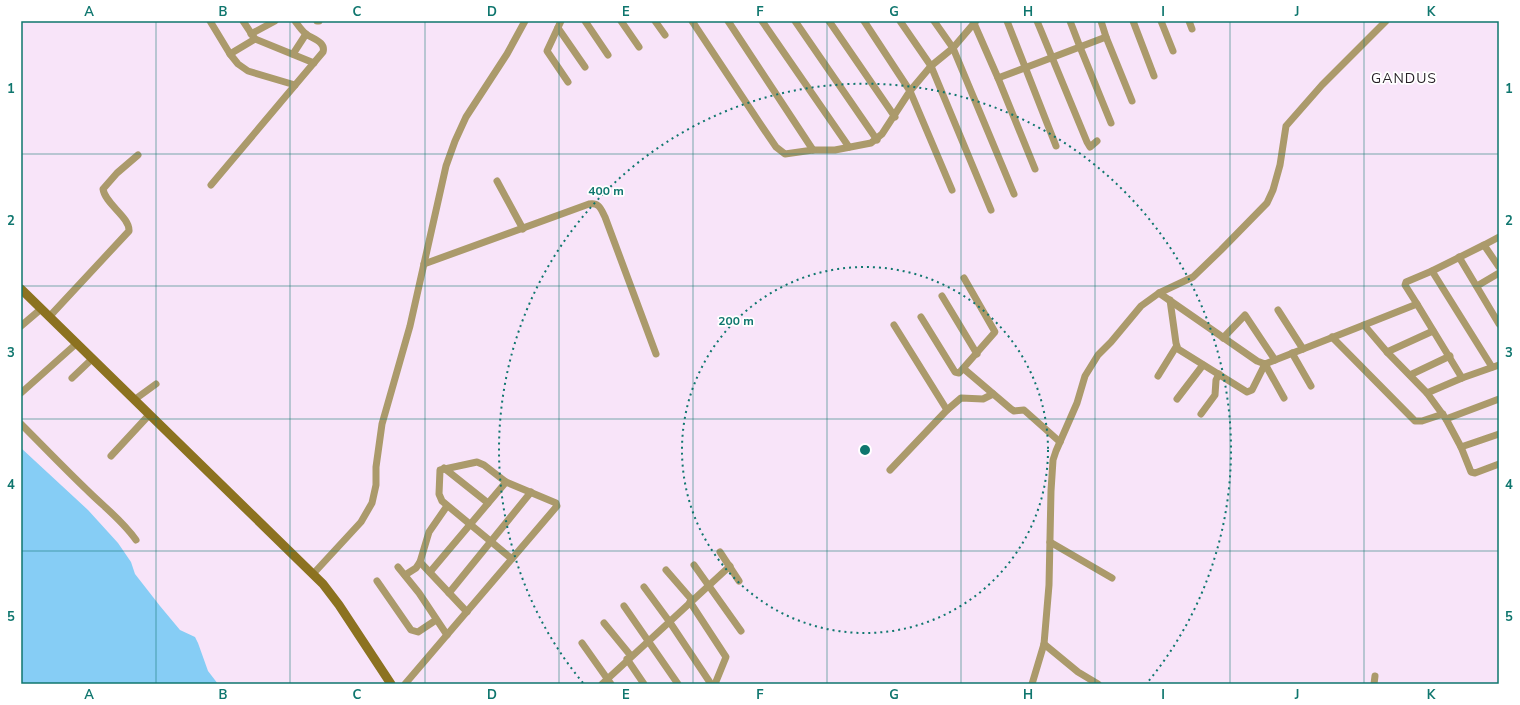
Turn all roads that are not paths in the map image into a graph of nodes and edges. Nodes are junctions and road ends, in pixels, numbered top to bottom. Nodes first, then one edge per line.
1 (210, 21) edge
2 (244, 21) edge
3 (276, 21) edge
4 (295, 21) edge
5 (525, 21) edge
6 (585, 21) edge
7 (621, 21) edge
8 (655, 21) edge
9 (728, 21) edge
10 (762, 21) edge
11 (795, 21) edge
12 (829, 21) edge
13 (864, 21) edge
14 (900, 21) edge
15 (934, 21) edge
16 (1007, 21) edge
17 (1036, 21) edge
18 (1070, 21) edge
19 (1101, 21) edge
20 (1133, 21) edge
21 (1161, 21) edge
22 (1189, 21) edge
23 (1386, 21) edge
24 (695, 22) edge
25 (974, 22) edge
26 (559, 25) edge
27 (1192, 29) dead end
28 (306, 34) junction
29 (665, 35) dead end
30 (253, 36) junction
31 (1106, 37) junction
32 (639, 47) dead end
33 (1080, 47) junction
34 (953, 48) junction
35 (1173, 51) dead end
36 (230, 54) junction
37 (293, 54) junction
38 (608, 55) dead end
39 (1051, 59) junction
40 (314, 63) junction
41 (931, 66) junction
42 (584, 67) dead end
43 (1025, 68) junction
44 (1154, 76) dead end
45 (998, 78) junction
46 (568, 82) dead end
47 (295, 85) junction
48 (910, 91) junction
49 (1132, 101) dead end
50 (895, 117) junction
51 (1111, 123) dead end
52 (877, 140) junction
53 (1097, 141) dead end
54 (1056, 146) dead end
55 (849, 147) junction
56 (813, 150) junction
57 (138, 155) dead end
58 (1035, 169) dead end
59 (497, 181) dead end
60 (211, 185) dead end
61 (952, 190) dead end
62 (1014, 194) dead end
63 (991, 210) dead end
64 (523, 229) junction
65 (1499, 238) edge
66 (1484, 245) junction
67 (1459, 257) junction
68 (424, 264) junction
69 (1499, 267) edge
70 (1432, 271) junction
71 (1499, 273) edge
72 (964, 278) dead end
73 (1477, 286) junction
74 (21, 289) edge
75 (1159, 293) junction
76 (942, 296) dead end
77 (1170, 300) junction
78 (1417, 304) junction
79 (41, 309) junction
80 (1278, 310) dead end
81 (49, 317) junction
82 (920, 317) dead end
83 (1499, 324) edge
84 (894, 325) dead end
85 (1364, 325) junction
86 (21, 326) edge
87 (1433, 331) junction
88 (1332, 337) junction
89 (1223, 338) junction
90 (77, 343) junction
91 (1176, 347) junction
92 (1303, 349) junction
93 (1387, 352) junction
94 (1292, 353) junction
95 (656, 354) dead end
96 (977, 354) junction
97 (1450, 356) junction
98 (92, 359) junction
99 (1275, 360) junction
100 (1265, 364) junction
101 (1203, 365) junction
102 (1496, 366) edge
103 (964, 369) junction
104 (1219, 374) junction
105 (1410, 375) junction
106 (1158, 376) dead end
107 (72, 378) dead end
108 (1462, 378) junction
109 (156, 384) dead end
110 (1311, 386) dead end
111 (21, 393) edge
112 (1426, 393) junction
113 (993, 394) junction
114 (1284, 398) dead end
115 (1177, 399) dead end
116 (1499, 399) edge
117 (134, 400) junction
118 (947, 410) junction
119 (1200, 414) dead end
120 (149, 415) junction
121 (1444, 416) junction
122 (21, 424) edge
123 (1499, 434) edge
124 (1060, 442) junction
125 (1461, 447) junction
126 (111, 456) dead end
127 (1499, 464) edge
128 (444, 468) junction
129 (890, 470) dead end
130 (506, 482) junction
131 (531, 492) junction
132 (488, 503) junction
133 (447, 506) junction
134 (470, 525) junction
135 (136, 540) dead end
136 (491, 542) junction
137 (1050, 542) junction
138 (720, 552) dead end
139 (512, 559) junction
140 (420, 562) junction
141 (694, 565) dead end
142 (398, 566) dead end
143 (730, 566) junction
144 (666, 570) dead end
145 (430, 572) junction
146 (313, 574) junction
147 (405, 575) junction
148 (1112, 578) dead end
149 (377, 581) dead end
150 (740, 581) dead end
151 (708, 586) junction
152 (644, 587) dead end
153 (449, 593) junction
154 (691, 601) junction
155 (624, 606) dead end
156 (467, 612) junction
157 (436, 620) junction
158 (669, 621) junction
159 (604, 623) dead end
160 (741, 631) dead end
161 (447, 635) junction
162 (648, 640) junction
163 (582, 643) dead end
164 (1044, 644) junction
165 (629, 657) junction
166 (1375, 676) dead end
167 (606, 682) edge
168 (391, 684) edge
169 (405, 684) edge
170 (644, 684) edge
171 (678, 684) edge
172 (711, 684) edge
173 (716, 684) edge
174 (1032, 684) edge
175 (1098, 684) edge
176 (1374, 684) edge

1 - 36 street
2 - 30 street
3 - 30 street
4 - 28 street
5 - 68 street
6 - 38 street
7 - 32 street
8 - 29 street
9 - 56 street
10 - 55 street
11 - 52 street
12 - 50 street
13 - 48 street
14 - 41 street
15 - 34 street
16 - 43 street
17 - 39 street
18 - 33 street
19 - 31 street
20 - 44 street
21 - 35 street
22 - 27 street
23 - 75 street
24 - 56 street
25 - 34 street
25 - 45 street
26 - 42 street
26 - 46 street
28 - 37 street
28 - 40 street
30 - 36 street
30 - 37 street
31 - 33 street
31 - 49 street
33 - 39 street
33 - 51 street
34 - 41 street
34 - 62 street
36 - 47 street
37 - 40 street
39 - 43 street
39 - 53 street
40 - 47 street
41 - 48 street
41 - 63 street
43 - 45 street
43 - 54 street
45 - 58 street
47 - 60 street
48 - 50 street
48 - 61 street
50 - 52 street
52 - 55 street
55 - 56 street
57 - 81 street
59 - 64 street
64 - 68 street
64 - 95 street
65 - 66 street
66 - 67 street
66 - 69 street
67 - 70 street
67 - 73 street
68 - 146 street
70 - 78 street
70 - 102 street
71 - 73 street
72 - 96 street
73 - 83 street
74 - 79 street
75 - 77 street
75 - 124 street
76 - 96 street
77 - 89 street
77 - 91 street
78 - 85 street
78 - 87 street
79 - 81 street
79 - 86 street
80 - 92 street
81 - 90 street
82 - 103 street
84 - 118 street
85 - 88 street
85 - 93 street
87 - 93 street
87 - 97 street
88 - 92 street
88 - 121 street
89 - 99 street
89 - 100 street
90 - 98 street
90 - 111 street
91 - 101 street
91 - 106 street
92 - 94 street
93 - 105 street
94 - 99 street
94 - 110 street
96 - 103 street
97 - 105 street
97 - 108 street
98 - 107 street
98 - 117 street
99 - 100 street
100 - 104 street
100 - 114 street
101 - 104 street
101 - 115 street
102 - 108 street
103 - 113 street
104 - 119 street
105 - 112 street
108 - 112 street
109 - 117 street
112 - 121 street
113 - 118 street
113 - 124 street
116 - 121 street
117 - 120 street
118 - 129 street
120 - 126 street
120 - 146 street
121 - 125 street
122 - 135 street
123 - 125 street
124 - 137 street
125 - 127 street
128 - 130 street
128 - 132 street
128 - 133 street
130 - 131 street
130 - 132 street
131 - 136 street
131 - 139 street
132 - 134 street
133 - 134 street
133 - 140 street
134 - 136 street
134 - 145 street
136 - 139 street
136 - 153 street
137 - 148 street
137 - 164 street
138 - 143 street
139 - 156 street
140 - 145 street
140 - 147 street
141 - 151 street
142 - 147 street
143 - 150 street
143 - 151 street
144 - 154 street
145 - 153 street
146 - 168 street
147 - 157 street
149 - 157 street
151 - 154 street
151 - 160 street
152 - 158 street
153 - 156 street
154 - 158 street
154 - 173 street
155 - 162 street
156 - 161 street
157 - 161 street
158 - 162 street
158 - 172 street
159 - 165 street
161 - 169 street
162 - 165 street
162 - 171 street
163 - 167 street
164 - 174 street
164 - 175 street
165 - 167 street
165 - 170 street
166 - 176 street

